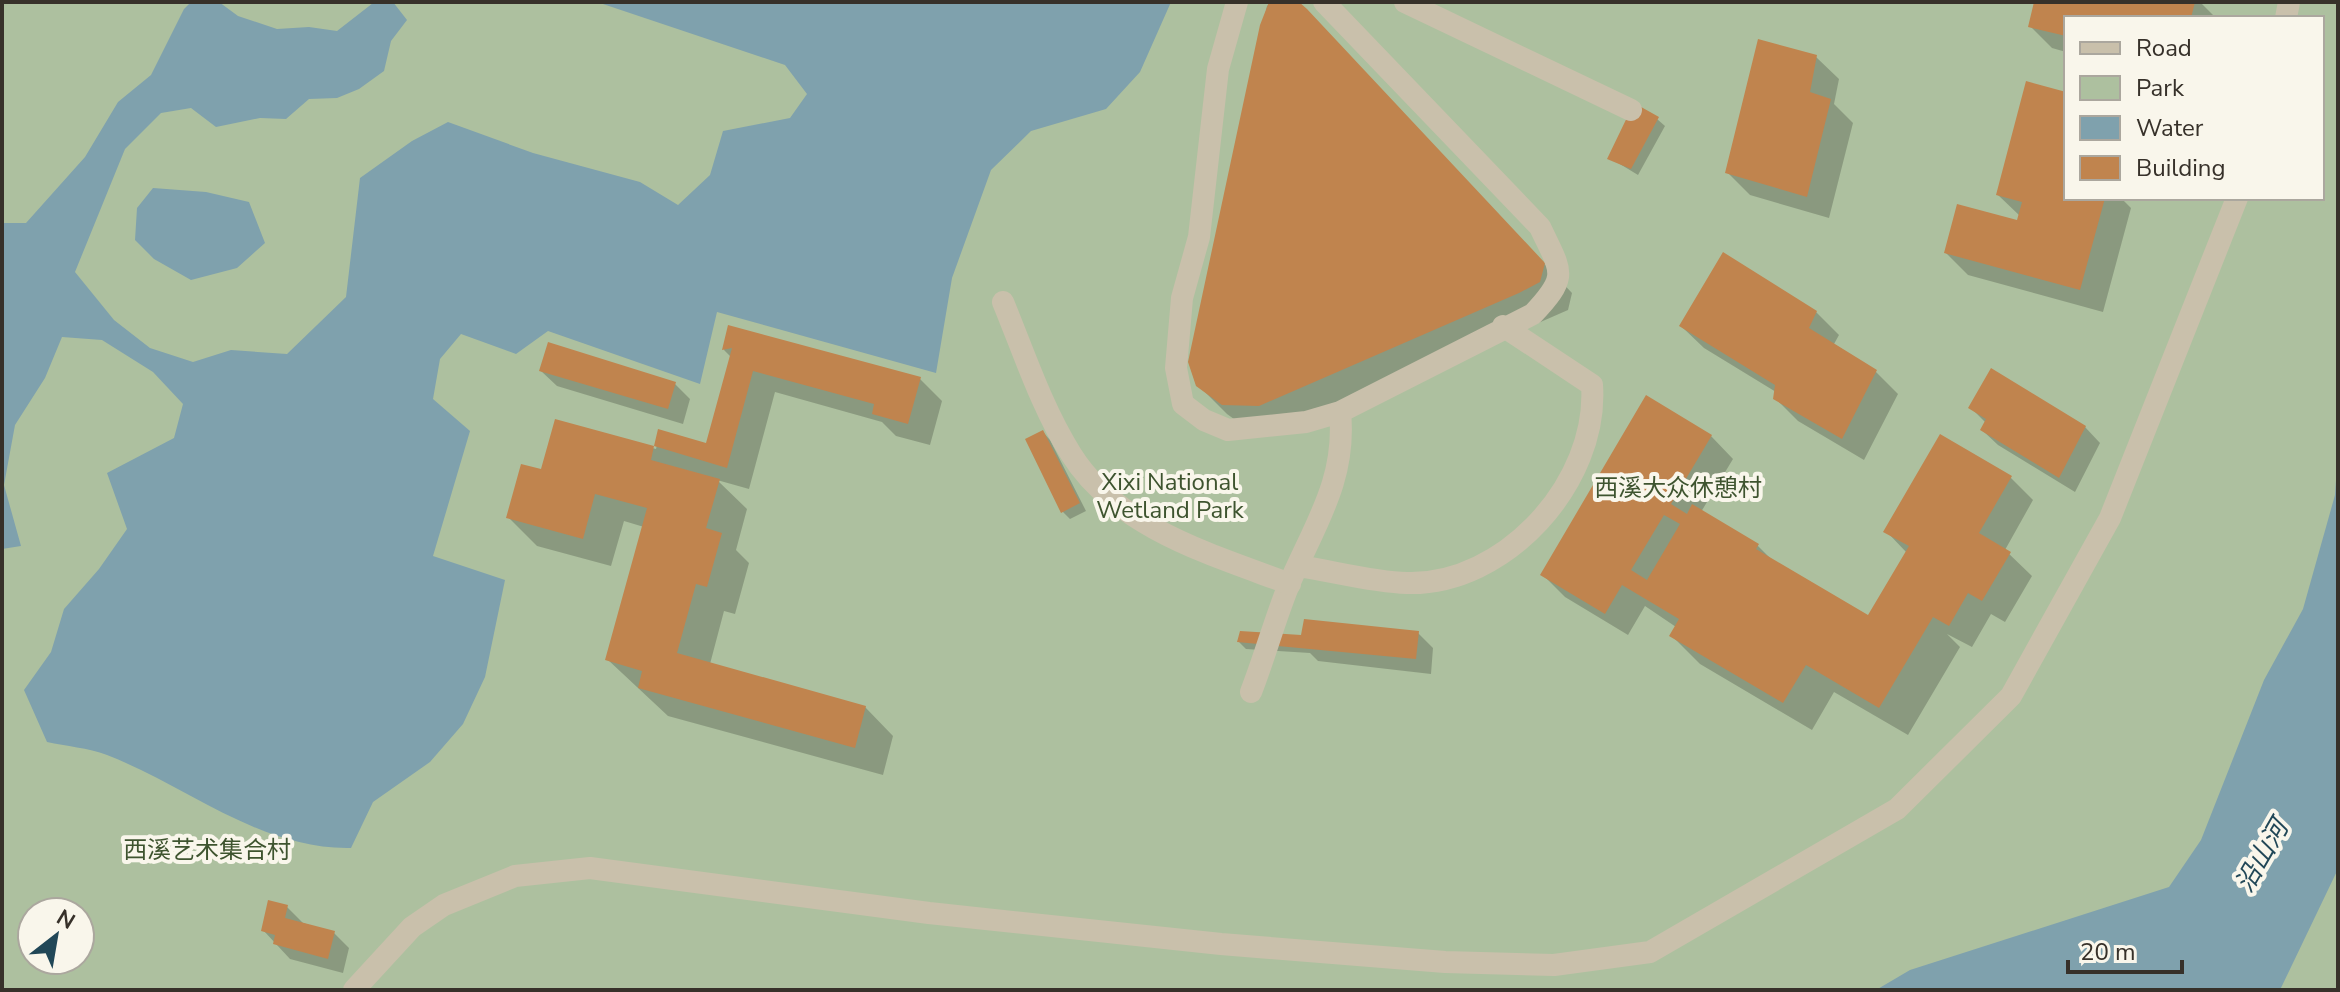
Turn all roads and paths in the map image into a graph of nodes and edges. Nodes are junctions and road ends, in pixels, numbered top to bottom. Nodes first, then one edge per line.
1 (1237, 2) edge
2 (1324, 2) edge
3 (1405, 2) edge
4 (1631, 110) dead end
5 (2236, 200) edge
6 (1003, 302) dead end
7 (1503, 326) junction
8 (1340, 412) junction
9 (1294, 575) junction
10 (1251, 692) dead end
11 (354, 990) edge

1 - 8 street
2 - 7 street
3 - 4 street
5 - 11 street
6 - 9 street
7 - 8 street
7 - 9 street
8 - 9 street
9 - 10 street

